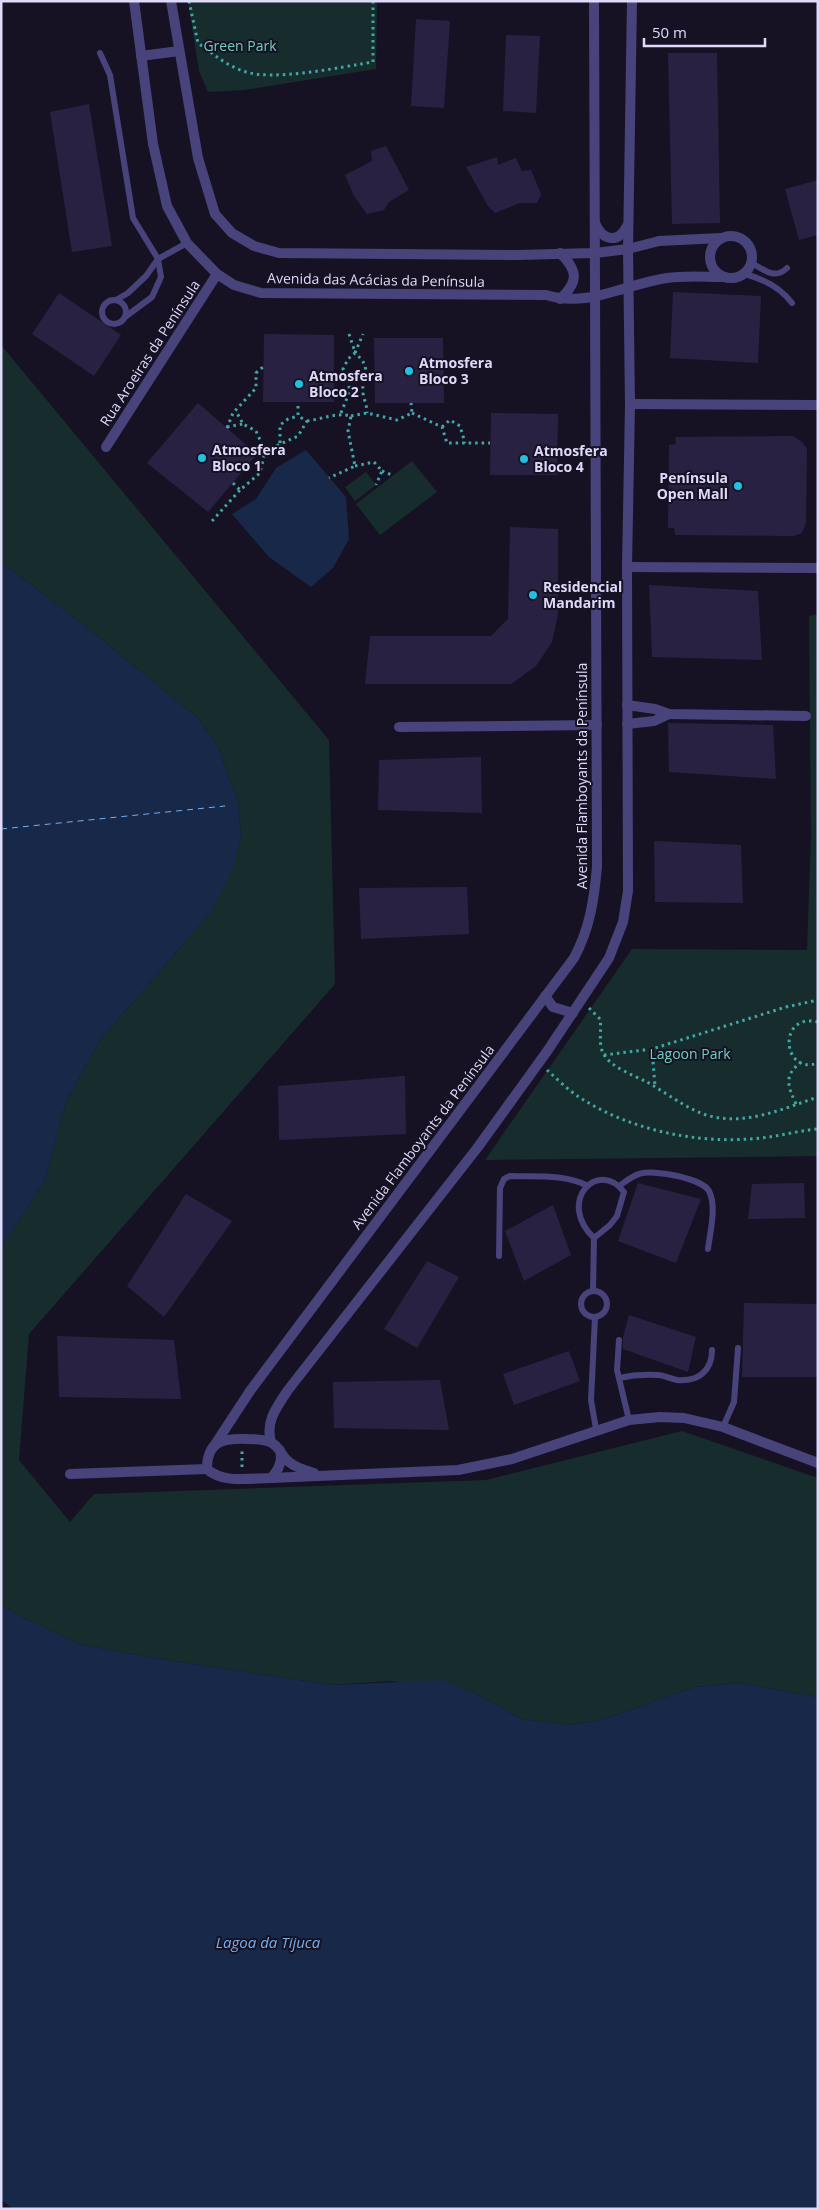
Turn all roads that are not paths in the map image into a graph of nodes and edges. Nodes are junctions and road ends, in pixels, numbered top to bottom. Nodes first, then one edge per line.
1 (134, 1) edge
2 (171, 1) edge
3 (594, 1) edge
4 (632, 1) edge
5 (179, 51) junction
6 (100, 53) dead end
7 (141, 56) junction
8 (595, 222) junction
9 (628, 224) junction
10 (721, 238) junction
11 (187, 243) junction
12 (628, 249) junction
13 (560, 253) junction
14 (595, 253) junction
15 (158, 259) junction
16 (752, 263) junction
17 (787, 268) dead end
18 (218, 274) junction
19 (745, 274) junction
20 (725, 277) junction
21 (628, 287) junction
22 (595, 298) junction
23 (560, 299) junction
24 (116, 300) junction
25 (792, 303) dead end
26 (125, 317) junction
27 (630, 404) junction
28 (818, 405) edge
29 (106, 447) dead end
30 (627, 567) junction
31 (818, 568) edge
32 (627, 704) junction
33 (668, 714) junction
34 (806, 716) dead end
35 (628, 724) junction
36 (597, 725) junction
37 (399, 727) dead end
38 (545, 996) junction
39 (573, 1013) junction
40 (586, 1186) junction
41 (619, 1186) junction
42 (594, 1238) junction
43 (708, 1249) dead end
44 (499, 1256) dead end
45 (593, 1291) junction
46 (595, 1317) junction
47 (619, 1340) dead end
48 (738, 1348) dead end
49 (712, 1350) dead end
50 (619, 1378) junction
51 (629, 1420) junction
52 (723, 1427) junction
53 (596, 1429) junction
54 (271, 1442) junction
55 (214, 1446) junction
56 (280, 1450) junction
57 (818, 1463) edge
58 (207, 1469) junction
59 (70, 1474) dead end
60 (317, 1475) junction
61 (271, 1478) junction

1 - 7 street, Avenida das Acácias da Península
2 - 5 street, Avenida das Acácias da Península
3 - 8 street, Avenida Flamboyants da Península
4 - 9 street
5 - 7 street
5 - 13 street, Avenida das Acácias da Península
6 - 15 lane
7 - 11 street, Avenida das Acácias da Península
8 - 9 street
8 - 14 street, Avenida Flamboyants da Península
9 - 12 street
10 - 12 street, Avenida das Acácias da Península
10 - 16 street
10 - 20 street
11 - 15 lane
11 - 18 street, Avenida das Acácias da Península
12 - 14 street, Avenida das Acácias da Península
12 - 21 street
13 - 14 street, Avenida das Acácias da Península
13 - 23 street
14 - 22 street, Avenida Flamboyants da Península
15 - 24 lane
15 - 26 lane
16 - 17 lane
16 - 19 street
18 - 23 street, Avenida das Acácias da Península
18 - 29 street, Rua Aroeiras da Península
19 - 20 street
19 - 25 lane
20 - 21 street, Avenida das Acácias da Península
21 - 22 street, Avenida das Acácias da Península
21 - 27 street
22 - 23 street, Avenida das Acácias da Península
22 - 36 street, Avenida Flamboyants da Península
24 - 26 lane
24 - 26 lane
27 - 28 street
27 - 30 street
30 - 31 street
30 - 32 street
32 - 33 street
32 - 35 street
33 - 34 street
33 - 35 street
35 - 39 street
36 - 37 street
36 - 38 street, Avenida Flamboyants da Península
38 - 39 street
38 - 55 street, Avenida Flamboyants da Península
39 - 54 street
40 - 41 lane
40 - 42 lane
40 - 44 lane
41 - 42 lane
41 - 43 lane
42 - 45 lane
45 - 46 lane
45 - 46 lane
46 - 53 lane
47 - 50 lane
48 - 52 lane
49 - 50 lane
50 - 51 lane
51 - 52 street
51 - 53 street
52 - 57 street
53 - 60 street
54 - 55 street
54 - 56 street
55 - 58 street, Avenida Flamboyants da Península
56 - 60 street
56 - 61 street
58 - 59 street
58 - 61 street
60 - 61 street

